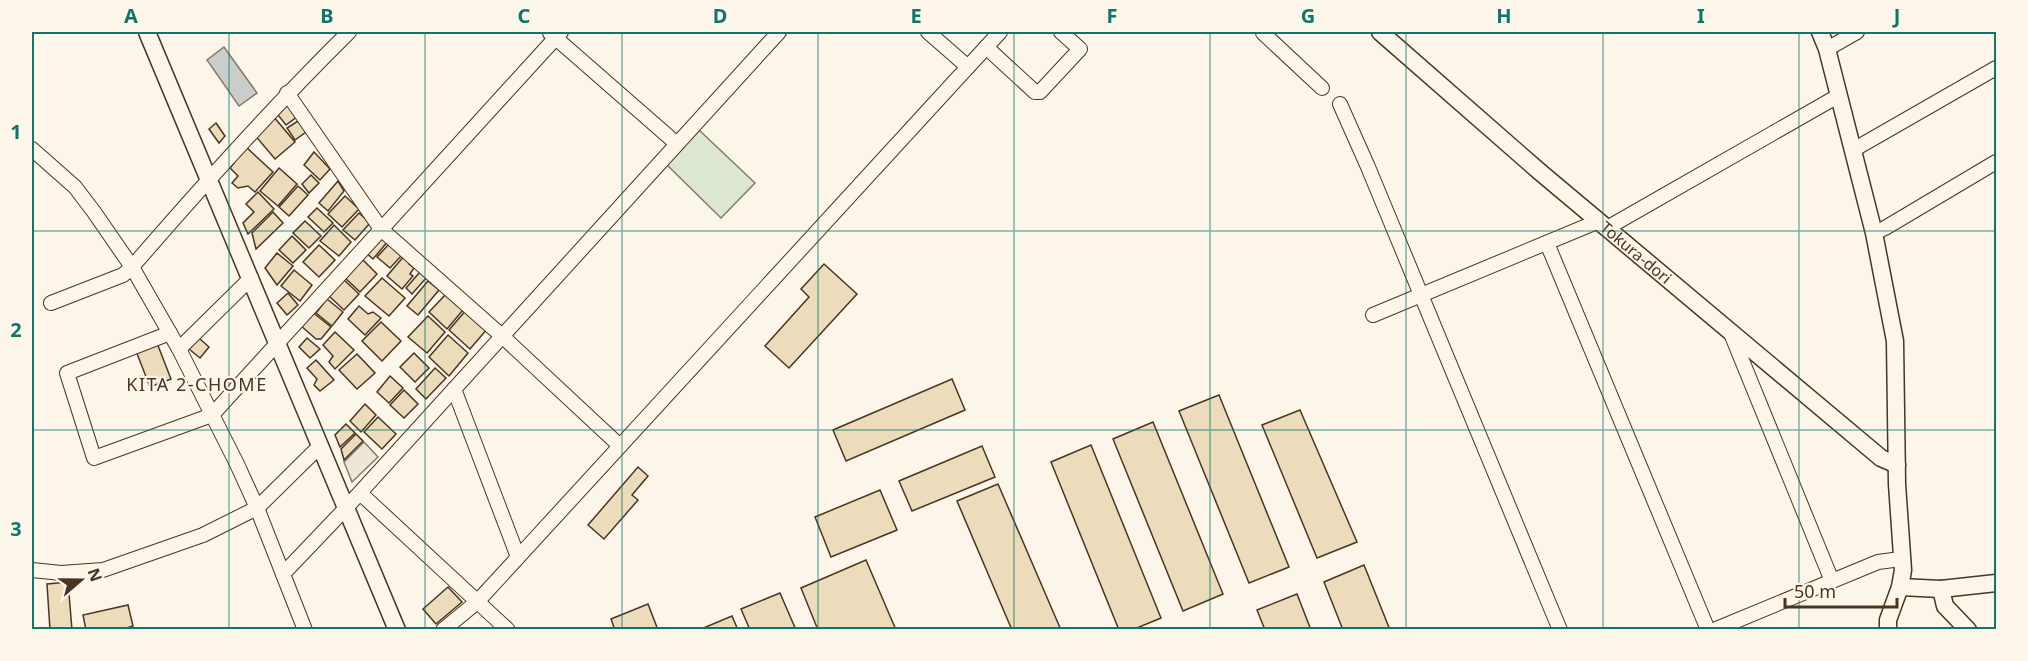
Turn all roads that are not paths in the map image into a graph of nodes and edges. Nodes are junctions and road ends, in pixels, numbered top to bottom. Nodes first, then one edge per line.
1 (147, 32) edge
2 (349, 32) edge
3 (779, 32) edge
4 (928, 32) edge
5 (1000, 32) edge
6 (1060, 32) edge
7 (1264, 32) edge
8 (1380, 32) edge
9 (1820, 32) edge
10 (1857, 32) edge
11 (555, 34) edge
12 (986, 47) junction
13 (1827, 49) junction
14 (968, 67) junction
15 (1996, 68) edge
16 (1322, 88) dead end
17 (287, 93) junction
18 (1838, 96) junction
19 (1340, 104) dead end
20 (676, 144) junction
21 (32, 149) edge
22 (1853, 150) junction
23 (1996, 162) edge
24 (208, 178) junction
25 (1603, 225) junction
26 (381, 229) junction
27 (1874, 233) junction
28 (1547, 243) junction
29 (132, 267) junction
30 (251, 278) junction
31 (1420, 295) junction
32 (51, 303) dead end
33 (1372, 315) dead end
34 (1730, 331) junction
35 (170, 333) junction
36 (502, 336) junction
37 (277, 343) junction
38 (180, 349) junction
39 (454, 389) junction
40 (212, 415) junction
41 (320, 446) junction
42 (620, 446) junction
43 (1898, 465) junction
44 (360, 493) junction
45 (257, 508) junction
46 (346, 508) junction
47 (518, 557) junction
48 (1901, 559) junction
49 (32, 570) edge
50 (283, 574) junction
51 (1832, 581) junction
52 (1996, 583) edge
53 (1900, 587) junction
54 (1941, 589) junction
55 (477, 602) junction
56 (304, 630) edge
57 (397, 630) edge
58 (443, 630) edge
59 (508, 630) edge
60 (1560, 630) edge
61 (1708, 630) edge
62 (1714, 630) edge
63 (1888, 630) edge
64 (1968, 630) edge

1 - 24 street
2 - 17 street
3 - 20 street
4 - 14 street
5 - 12 street
6 - 12 street
7 - 16 street
8 - 25 street, Tokura-dori
9 - 13 street
10 - 13 street
11 - 20 street
11 - 26 street
12 - 14 street
13 - 18 street
14 - 42 street
15 - 22 street
17 - 24 street
17 - 26 street
18 - 22 street
18 - 25 street
19 - 31 street
20 - 36 street
21 - 29 street
22 - 27 street
23 - 27 street
24 - 29 street
24 - 30 street
25 - 28 street
25 - 34 street, Tokura-dori
26 - 36 street
26 - 37 street
27 - 43 street
28 - 31 street
28 - 61 street
29 - 32 street
29 - 35 street
30 - 37 street
30 - 38 street
31 - 33 street
31 - 60 street
34 - 43 street, Tokura-dori
34 - 51 street
35 - 38 street
35 - 40 street
36 - 39 street
36 - 42 street
37 - 40 street
37 - 41 street
38 - 40 street
39 - 44 street
39 - 47 street
40 - 45 street
41 - 45 street
41 - 46 street
42 - 47 street
43 - 48 street
44 - 46 street
44 - 55 street
45 - 49 street
45 - 50 street
46 - 50 street
46 - 57 street
47 - 55 street
48 - 51 street
48 - 53 street
50 - 56 street
51 - 62 street
52 - 54 street
53 - 54 street
53 - 63 street
54 - 64 street
55 - 58 street
55 - 59 street

